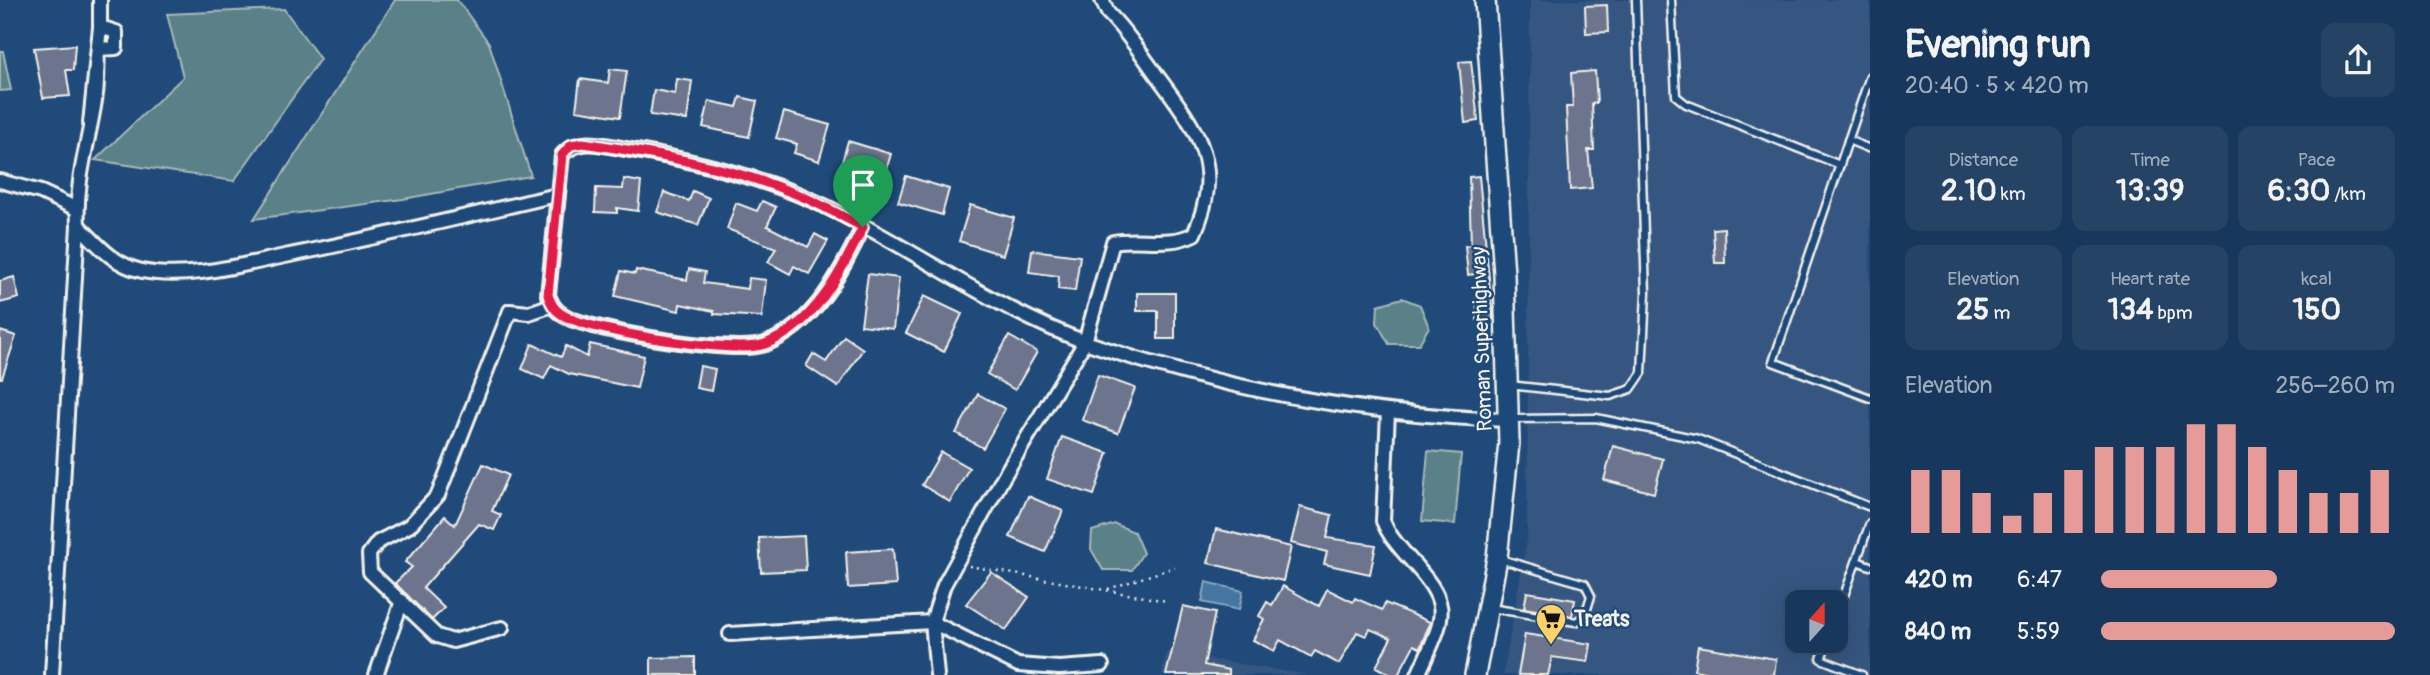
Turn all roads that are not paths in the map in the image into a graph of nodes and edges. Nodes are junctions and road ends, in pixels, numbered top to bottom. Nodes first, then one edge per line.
1 (100, 0) edge
2 (1102, 0) edge
3 (1485, 0) edge
4 (1636, 0) edge
5 (1671, 0) edge
6 (100, 27) junction
7 (98, 49) junction
8 (1870, 76) edge
9 (1848, 140) junction
10 (1870, 149) edge
11 (1840, 165) junction
12 (0, 181) edge
13 (557, 195) junction
14 (77, 209) junction
15 (78, 225) junction
16 (863, 227) junction
17 (552, 305) junction
18 (1085, 342) junction
19 (1507, 384) junction
20 (1870, 398) edge
21 (1388, 412) junction
22 (1509, 419) junction
23 (1870, 508) edge
24 (1870, 523) edge
25 (1497, 558) junction
26 (1857, 561) junction
27 (1870, 566) edge
28 (1846, 590) edge
29 (402, 601) junction
30 (1488, 608) junction
31 (933, 622) junction
32 (502, 628) dead end
33 (730, 634) dead end
34 (1823, 653) edge
35 (1102, 665) dead end
36 (52, 675) edge
37 (376, 675) edge
38 (937, 675) edge
39 (1418, 675) edge
40 (1475, 675) edge
41 (1862, 675) edge

1 - 6 street
2 - 18 street
3 - 19 main road, Roman Superhighway
4 - 19 lane
5 - 11 lane
6 - 7 street
6 - 7 street
7 - 14 street
8 - 9 lane
9 - 10 lane
9 - 11 lane
11 - 20 lane
12 - 14 street
13 - 15 street
13 - 16 street
13 - 17 street
14 - 15 street
15 - 36 street
16 - 17 street
16 - 18 street
17 - 29 street
18 - 21 street
18 - 31 street
19 - 22 main road, Roman Superhighway
21 - 22 street
21 - 39 street
22 - 23 lane
22 - 25 main road, Roman Superhighway
24 - 26 lane
25 - 30 main road, Roman Superhighway
25 - 30 lane
26 - 27 lane
26 - 28 lane
29 - 32 street
29 - 37 street
30 - 40 main road, Roman Superhighway
31 - 33 street
31 - 35 street
31 - 38 street
34 - 41 lane

